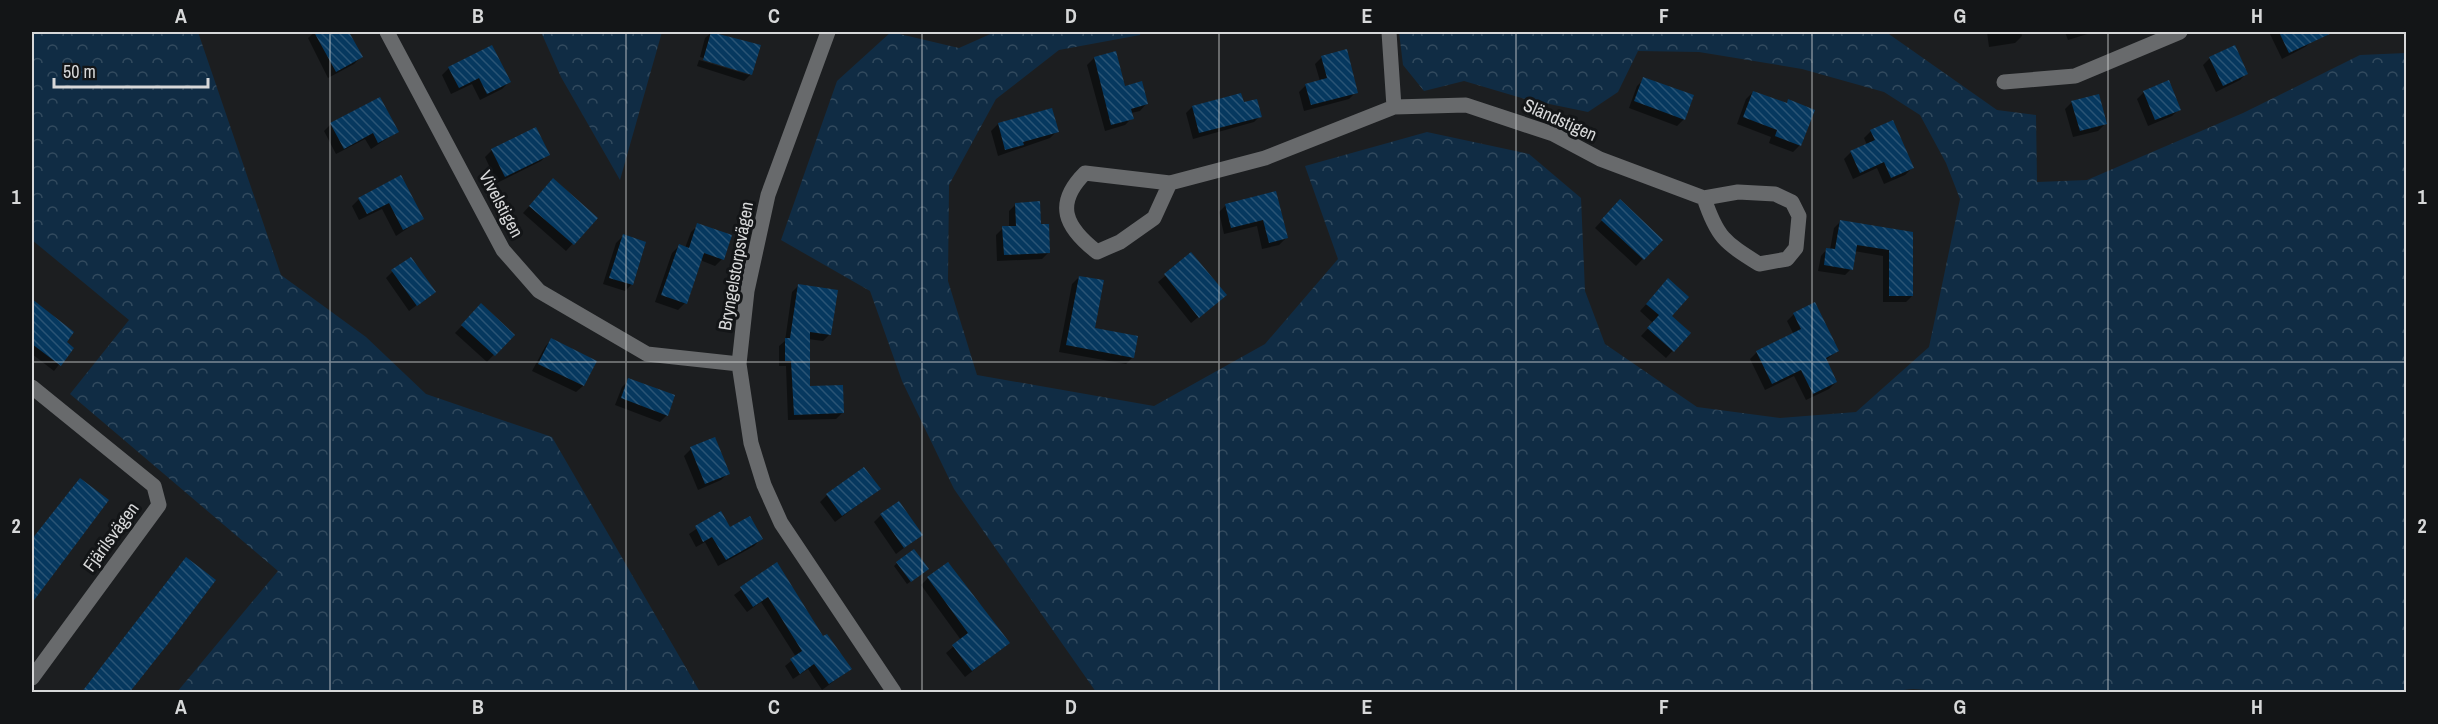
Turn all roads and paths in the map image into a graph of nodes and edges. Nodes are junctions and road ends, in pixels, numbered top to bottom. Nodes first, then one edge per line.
1 (387, 32) edge
2 (828, 32) edge
3 (1389, 32) edge
4 (2180, 32) edge
5 (2004, 82) dead end
6 (1394, 107) junction
7 (1170, 183) junction
8 (1704, 198) junction
9 (739, 364) junction
10 (32, 387) edge
11 (32, 678) edge
12 (894, 693) edge

1 - 9 street, Vivelstigen
2 - 9 street, Bryngelstorpsvägen
3 - 6 street
4 - 5 street
6 - 7 street, Sländstigen
6 - 8 street, Sländstigen
7 - 7 street, Sländstigen
8 - 8 street
9 - 12 street, Bryngelstorpsvägen
10 - 11 street, Fjärilsvägen

